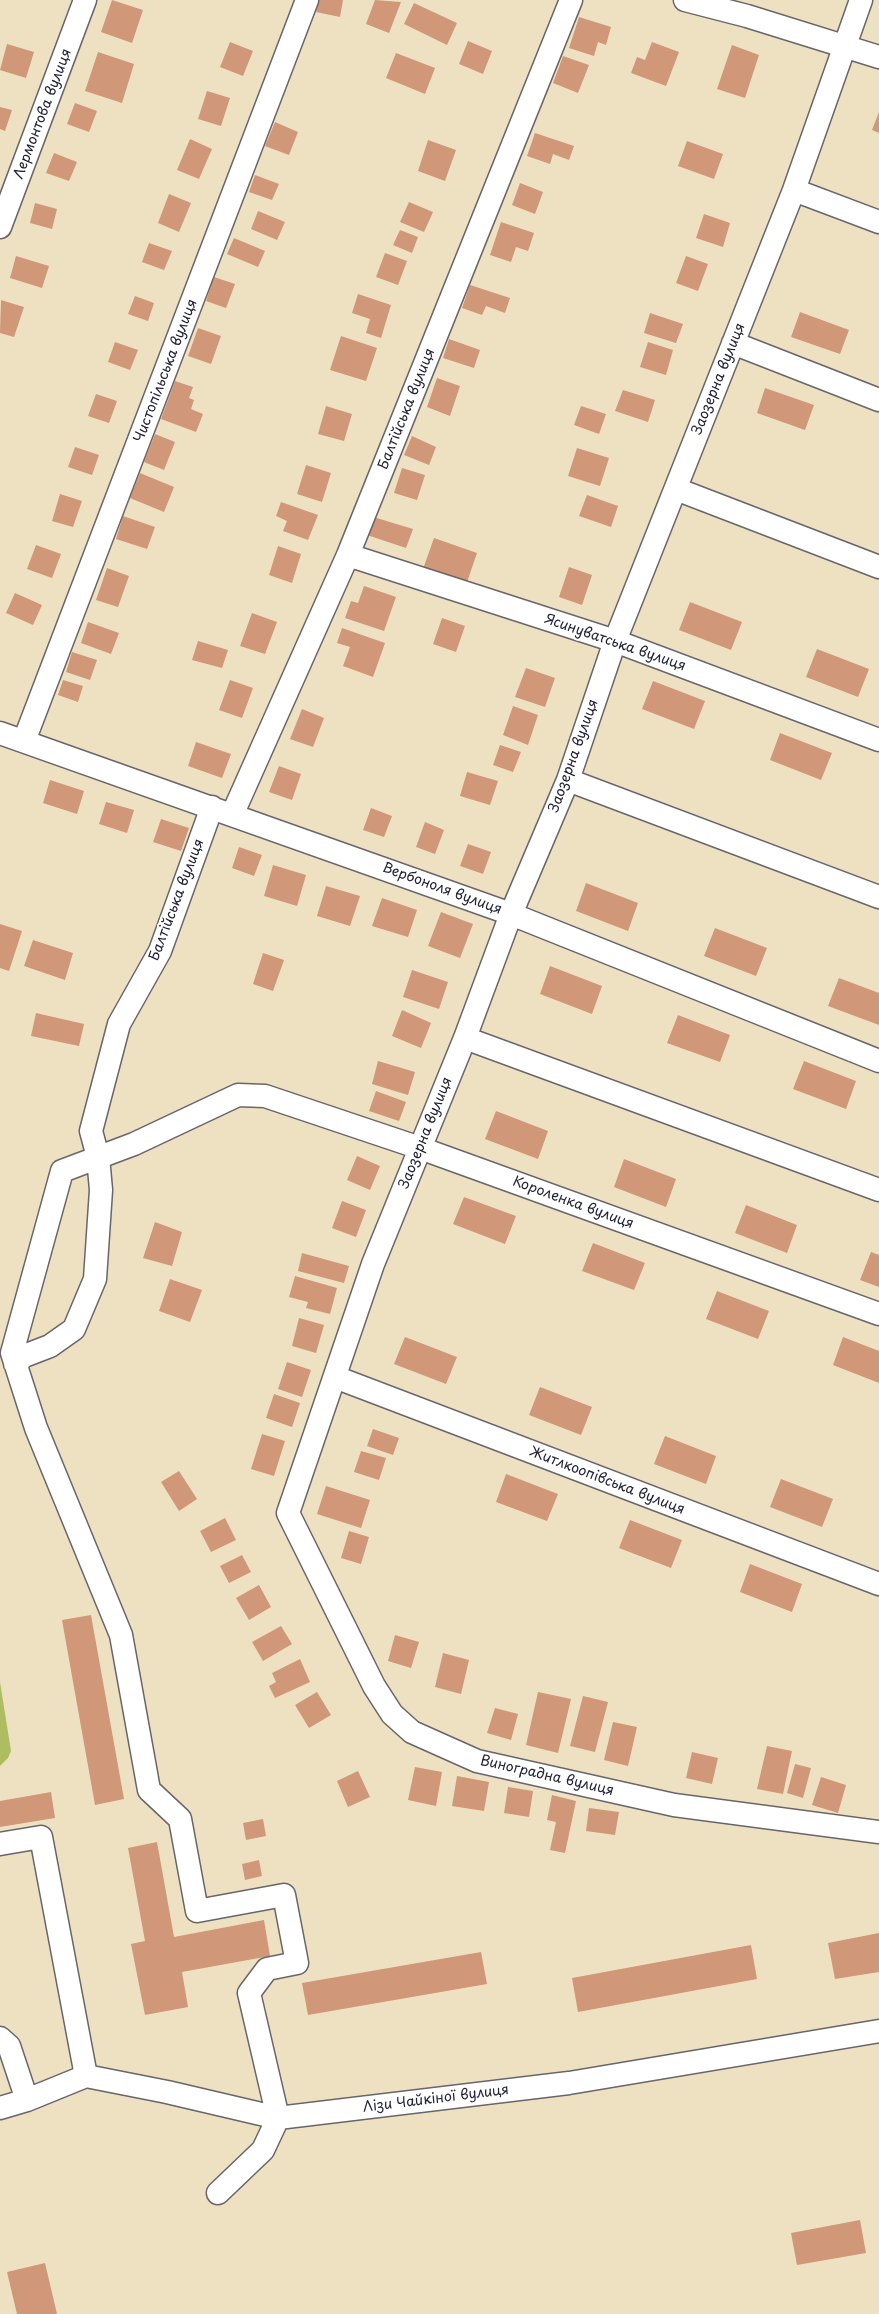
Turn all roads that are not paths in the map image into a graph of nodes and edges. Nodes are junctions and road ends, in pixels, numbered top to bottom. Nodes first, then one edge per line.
1 (85, 0) edge
2 (307, 0) edge
3 (571, 0) edge
4 (685, 0) edge
5 (861, 0) edge
6 (845, 45) junction
7 (879, 57) edge
8 (794, 190) junction
9 (879, 222) edge
10 (0, 227) edge
11 (733, 343) junction
12 (879, 400) edge
13 (676, 489) junction
14 (348, 555) junction
15 (879, 567) edge
16 (614, 641) junction
17 (0, 733) edge
18 (879, 740) edge
19 (24, 741) junction
20 (568, 780) junction
21 (222, 810) junction
22 (879, 898) edge
23 (511, 914) junction
24 (465, 1038) junction
25 (879, 1061) edge
26 (420, 1148) junction
27 (98, 1158) junction
28 (879, 1190) edge
29 (879, 1314) edge
30 (9, 1353) edge
31 (336, 1377) junction
32 (288, 1513) joint
33 (879, 1584) edge
34 (879, 1832) edge
35 (0, 1844) edge
36 (879, 2031) edge
37 (0, 2038) edge
38 (86, 2076) junction
39 (27, 2100) junction
40 (0, 2108) edge
41 (278, 2118) junction
42 (218, 2194) dead end

1 - 10 street, Лермонтова вулиця
2 - 19 street, Чистопільська вулиця
3 - 14 street, Балтійська вулиця
4 - 6 street
5 - 6 street, Заозерна вулиця
6 - 7 street
6 - 8 street, Заозерна вулиця
8 - 9 street
8 - 11 street, Заозерна вулиця
11 - 12 street
11 - 13 street, Заозерна вулиця
13 - 15 street
13 - 16 street, Заозерна вулиця
14 - 16 street, Ясинуватська вулиця
14 - 21 street, Балтійська вулиця
16 - 18 street, Ясинуватська вулиця
16 - 20 street, Заозерна вулиця
17 - 19 street, Вербоноля вулиця
19 - 21 street, Вербоноля вулиця
20 - 22 street
20 - 23 street, Заозерна вулиця
21 - 23 street, Вербоноля вулиця
21 - 27 street, Балтійська вулиця
23 - 24 street, Заозерна вулиця
23 - 25 street, Вербоноля вулиця
24 - 26 street, Заозерна вулиця
24 - 28 street
26 - 27 street, Короленка вулиця
26 - 29 street, Короленка вулиця
26 - 31 street, Заозерна вулиця
27 - 30 street, Короленка вулиця
27 - 30 street, Балтійська вулиця
30 - 41 street
31 - 32 street, Заозерна вулиця
31 - 33 street, Житлкоопівська вулиця
32 - 34 street, Виноградна вулиця
35 - 38 street
36 - 41 street, Лізи Чайкіної вулиця
37 - 39 street
38 - 39 street
38 - 41 street, Лізи Чайкіної вулиця
39 - 40 street
41 - 42 street

